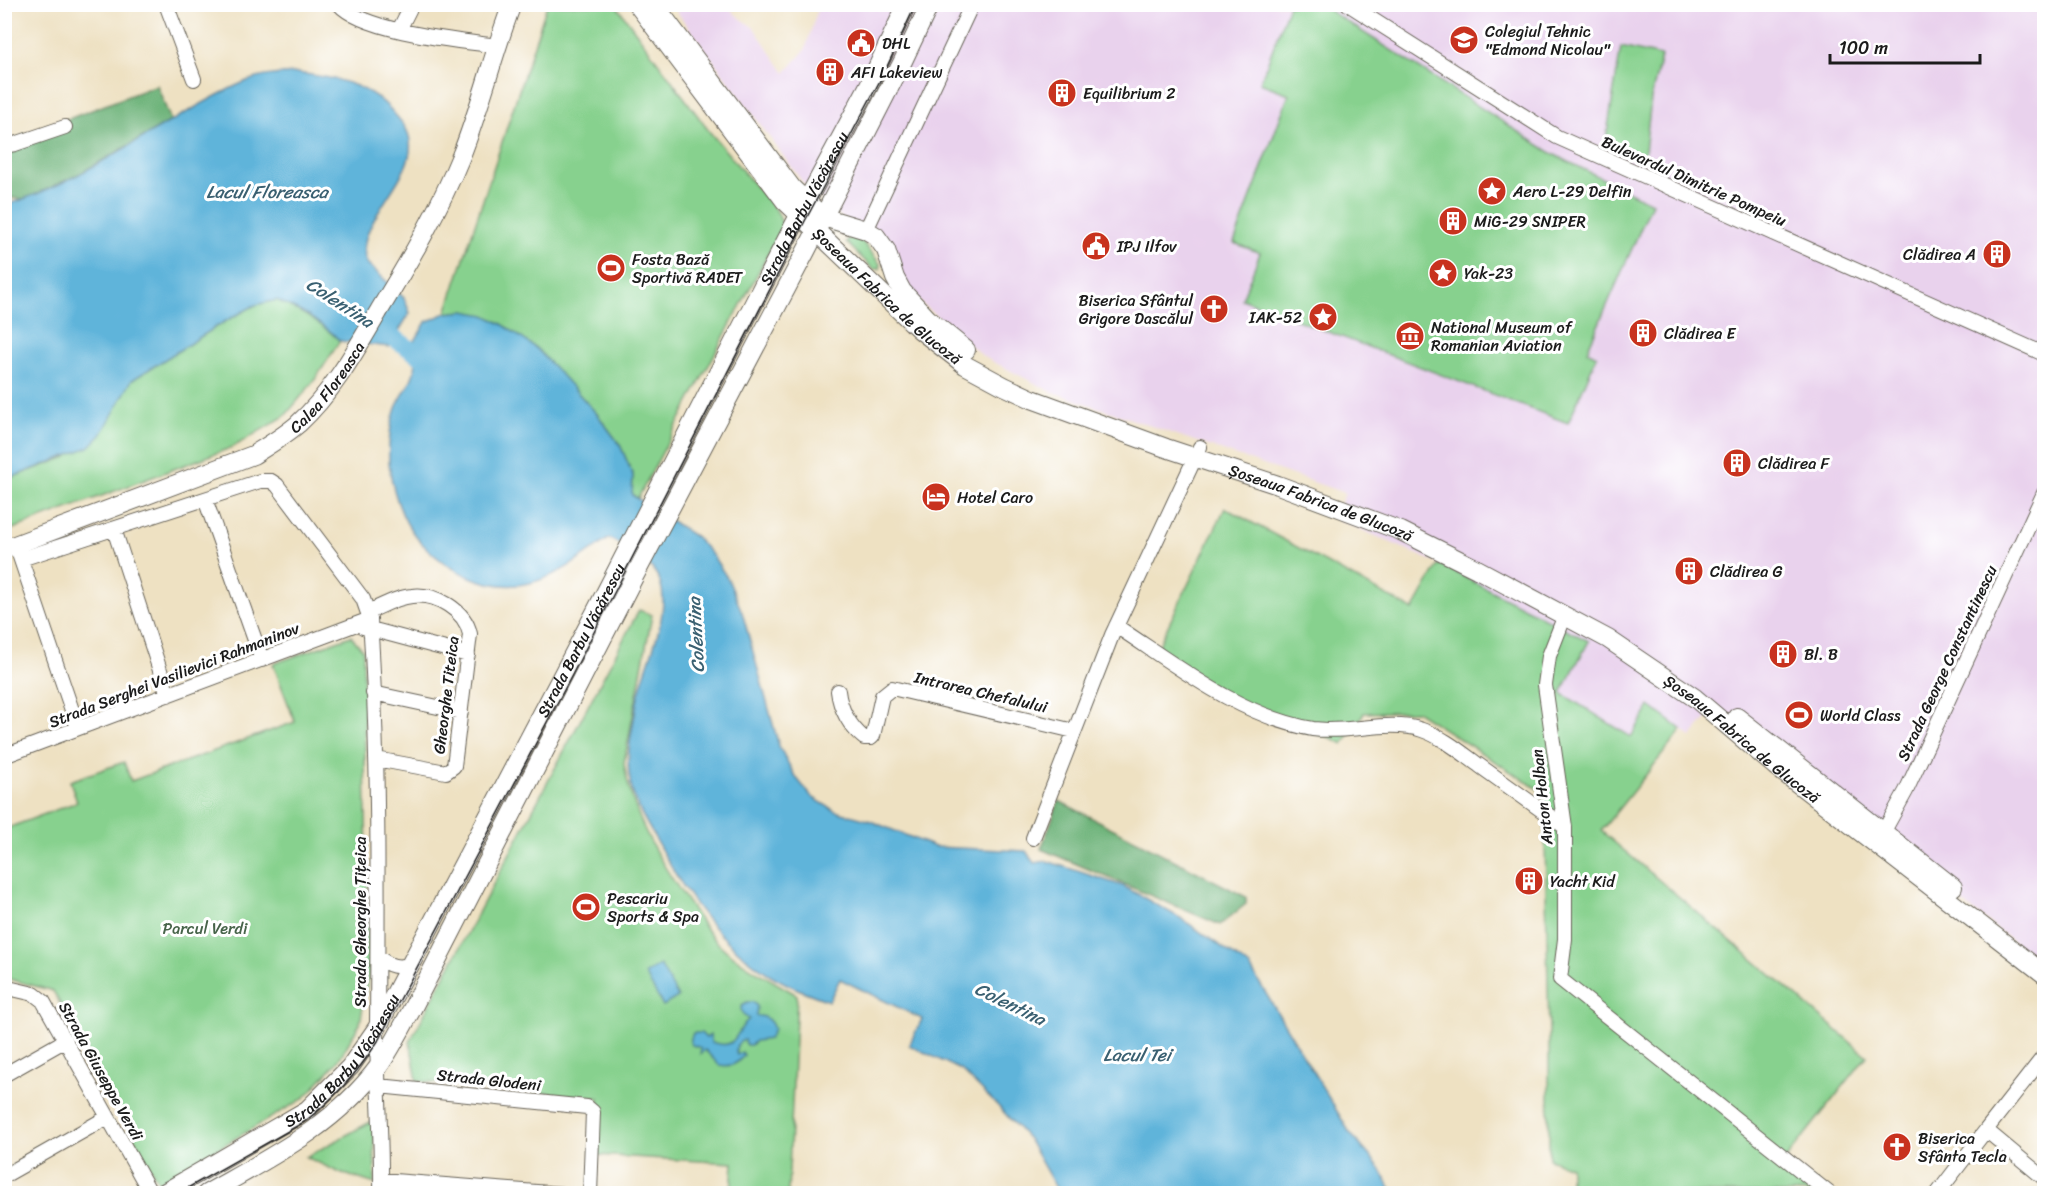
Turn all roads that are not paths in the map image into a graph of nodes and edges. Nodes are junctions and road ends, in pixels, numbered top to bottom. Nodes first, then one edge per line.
1 (166, 4) edge
2 (339, 4) edge
3 (412, 4) edge
4 (512, 4) edge
5 (637, 4) edge
6 (654, 4) edge
7 (907, 4) edge
8 (930, 4) edge
9 (972, 4) edge
10 (1348, 4) edge
11 (399, 30) junction
12 (498, 46) junction
13 (194, 79) dead end
14 (65, 127) dead end
15 (4, 143) edge
16 (802, 209) junction
17 (820, 224) junction
18 (866, 230) junction
19 (851, 262) junction
20 (892, 265) junction
21 (2044, 354) edge
22 (1198, 452) junction
23 (2044, 493) edge
24 (205, 499) junction
25 (114, 529) junction
26 (19, 550) edge
27 (1565, 615) junction
28 (370, 620) junction
29 (1116, 626) junction
30 (468, 655) junction
31 (262, 660) junction
32 (838, 691) dead end
33 (373, 693) junction
34 (168, 695) junction
35 (461, 712) junction
36 (78, 728) junction
37 (1074, 731) junction
38 (4, 756) edge
39 (376, 759) junction
40 (1565, 827) junction
41 (1033, 838) dead end
42 (1880, 839) junction
43 (378, 957) junction
44 (2044, 959) edge
45 (411, 964) junction
46 (2044, 974) edge
47 (4, 987) edge
48 (377, 1028) junction
49 (66, 1040) junction
50 (2044, 1056) edge
51 (378, 1067) junction
52 (4, 1075) edge
53 (379, 1086) junction
54 (108, 1118) junction
55 (1986, 1130) junction
56 (4, 1176) edge
57 (2044, 1178) edge
58 (381, 1187) edge
59 (151, 1194) edge
60 (162, 1194) edge
61 (206, 1194) edge
62 (563, 1194) edge
63 (590, 1194) edge
64 (1830, 1194) edge
65 (1937, 1194) edge

1 - 13 street
2 - 11 street
3 - 11 street
4 - 12 main road, Calea Floreasca
5 - 16 main road, Șoseaua Fabrica de Glucoză
6 - 16 main road, Șoseaua Fabrica de Glucoză
7 - 16 main road, Strada Barbu Văcărescu
8 - 17 main road, Strada Barbu Văcărescu
9 - 18 street
10 - 21 street, Bulevardul Dimitrie Pompeiu
11 - 12 street
12 - 26 main road, Calea Floreasca
14 - 15 street
16 - 17 main road, Șoseaua Fabrica de Glucoză
16 - 45 main road, Strada Barbu Văcărescu
17 - 18 main road, Șoseaua Fabrica de Glucoză
17 - 19 main road, Șoseaua Fabrica de Glucoză
17 - 51 main road, Strada Barbu Văcărescu
18 - 20 main road, Șoseaua Fabrica de Glucoză
19 - 20 main road
19 - 22 main road, Șoseaua Fabrica de Glucoză
20 - 22 main road, Șoseaua Fabrica de Glucoză
22 - 27 main road, Șoseaua Fabrica de Glucoză
22 - 29 street
22 - 42 main road, Șoseaua Fabrica de Glucoză
23 - 42 street, Strada George Constantinescu
24 - 25 street
24 - 28 street, Strada Gheorghe Țițeica
24 - 31 street
25 - 26 street
25 - 34 street
26 - 36 street
27 - 40 street, Anton Holban
27 - 42 main road, Șoseaua Fabrica de Glucoză
28 - 30 street
28 - 30 street, Gheorghe Titeica
28 - 31 street, Strada Serghei Vasilievici Rahmaninov
28 - 33 street, Strada Gheorghe Țițeica
29 - 37 street
29 - 40 street
30 - 35 street, Gheorghe Titeica
31 - 34 street, Strada Serghei Vasilievici Rahmaninov
32 - 37 street, Intrarea Chefalului
33 - 35 street
33 - 39 street, Strada Gheorghe Țițeica
34 - 36 street, Strada Serghei Vasilievici Rahmaninov
35 - 39 street, Gheorghe Titeica
36 - 38 street, Strada Serghei Vasilievici Rahmaninov
37 - 41 street
39 - 43 street, Strada Gheorghe Țițeica
40 - 64 street, Anton Holban
42 - 44 main road, Șoseaua Fabrica de Glucoză
42 - 46 main road, Șoseaua Fabrica de Glucoză
43 - 45 street
43 - 48 street, Strada Gheorghe Țițeica
45 - 48 main road, Strada Barbu Văcărescu
47 - 49 street, Strada Giuseppe Verdi
48 - 51 street, Strada Gheorghe Țițeica
48 - 60 main road, Strada Barbu Văcărescu
49 - 52 street
49 - 54 street, Strada Giuseppe Verdi
50 - 55 street
51 - 53 street, Strada Gheorghe Țițeica
51 - 61 main road, Strada Barbu Văcărescu
53 - 58 street, Strada Gheorghe Țițeica
53 - 63 street, Strada Glodeni
54 - 56 street
54 - 59 street, Strada Giuseppe Verdi
55 - 57 street
55 - 65 street
58 - 62 street

